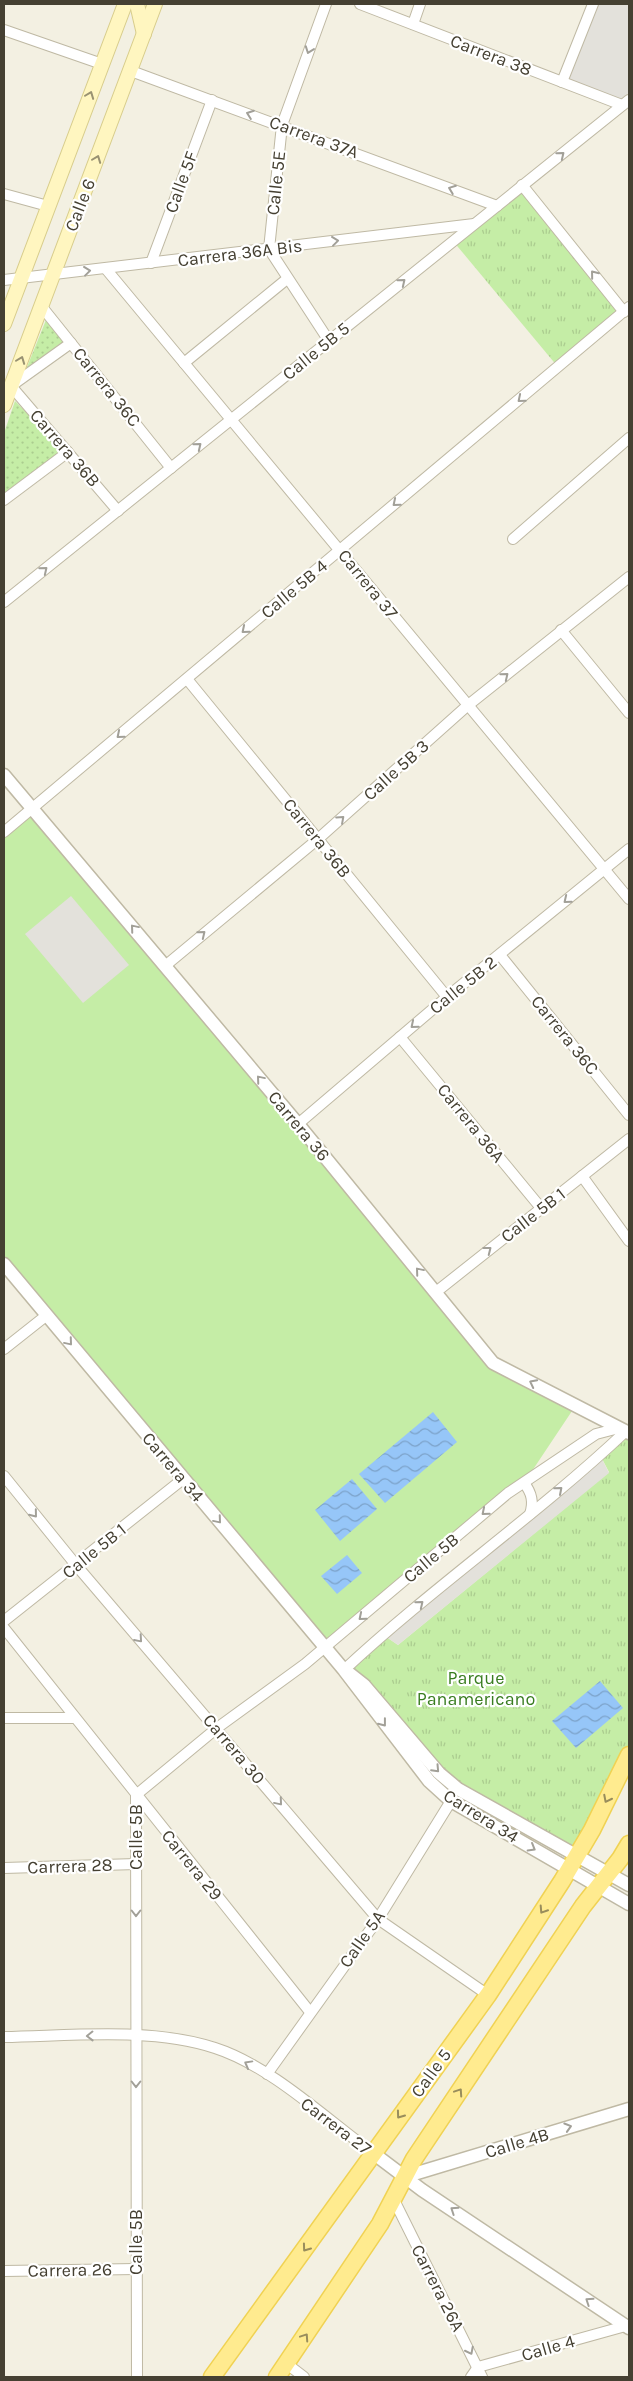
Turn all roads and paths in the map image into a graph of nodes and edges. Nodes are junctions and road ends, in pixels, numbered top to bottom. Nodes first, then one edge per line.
1 (125, 4) edge
2 (136, 4) edge
3 (155, 4) edge
4 (326, 4) edge
5 (360, 4) edge
6 (420, 4) edge
7 (593, 4) edge
8 (413, 24) junction
9 (4, 30) edge
10 (144, 34) junction
11 (102, 64) junction
12 (131, 70) junction
13 (562, 82) junction
14 (212, 100) junction
15 (626, 103) edge
16 (282, 125) junction
17 (522, 185) junction
18 (4, 194) edge
19 (48, 206) junction
20 (497, 206) junction
21 (475, 224) junction
22 (268, 249) junction
23 (151, 264) junction
24 (106, 269) junction
25 (54, 275) junction
26 (21, 279) junction
27 (287, 279) junction
28 (4, 280) edge
29 (42, 306) junction
30 (627, 310) edge
31 (4, 324) edge
32 (329, 341) junction
33 (71, 343) junction
34 (184, 363) junction
35 (11, 386) junction
36 (4, 405) edge
37 (232, 419) junction
38 (629, 438) edge
39 (68, 452) junction
40 (171, 468) junction
41 (4, 500) edge
42 (118, 511) junction
43 (513, 538) dead end
44 (340, 550) junction
45 (629, 577) edge
46 (4, 602) edge
47 (561, 630) junction
48 (187, 679) junction
49 (466, 706) junction
50 (629, 713) edge
51 (4, 775) edge
52 (33, 808) junction
53 (4, 832) edge
54 (318, 839) junction
55 (629, 849) edge
56 (604, 869) junction
57 (629, 899) edge
58 (500, 955) junction
59 (165, 966) junction
60 (447, 998) junction
61 (400, 1037) junction
62 (629, 1115) edge
63 (298, 1124) junction
64 (629, 1139) edge
65 (582, 1176) junction
66 (541, 1208) junction
67 (629, 1241) edge
68 (4, 1264) edge
69 (436, 1292) junction
70 (47, 1316) junction
71 (4, 1349) edge
72 (625, 1431) edge
73 (4, 1476) edge
74 (183, 1479) junction
75 (524, 1483) junction
76 (530, 1514) junction
77 (76, 1565) junction
78 (4, 1621) edge
79 (4, 1628) edge
80 (325, 1649) junction
81 (344, 1670) junction
82 (4, 1718) edge
83 (74, 1718) junction
84 (217, 1728) junction
85 (629, 1755) edge
86 (136, 1795) junction
87 (451, 1801) junction
88 (629, 1844) edge
89 (573, 1862) junction
90 (136, 1864) junction
91 (4, 1868) edge
92 (609, 1873) junction
93 (629, 1885) edge
94 (599, 1886) junction
95 (629, 1904) edge
96 (378, 1919) junction
97 (488, 1995) junction
98 (310, 2012) junction
99 (136, 2035) junction
100 (4, 2037) edge
101 (267, 2074) junction
102 (629, 2109) edge
103 (373, 2153) junction
104 (404, 2176) junction
105 (393, 2198) junction
106 (136, 2269) junction
107 (4, 2272) edge
108 (628, 2326) edge
109 (478, 2367) junction
110 (282, 2371) edge
111 (137, 2377) edge
112 (212, 2377) edge
113 (304, 2377) edge
114 (472, 2377) edge
115 (482, 2377) edge

1 - 11 main road, Calle 6
2 - 10 main road
3 - 10 main road, Calle 6
4 -> 16 street, Calle 5E
5 - 8 street, Carrera 38
6 - 8 street
7 - 13 street
8 - 13 street, Carrera 38
9 - 11 street
10 - 12 main road, Calle 6
19 -> 11 main road, Calle 6
12 - 14 street, Carrera 37A
25 -> 12 main road, Calle 6
13 - 15 street, Carrera 38
16 -> 14 street, Carrera 37A
14 - 23 street, Calle 5F
17 -> 15 street, Calle 5B 5
20 -> 16 street, Carrera 37A
16 - 22 street, Calle 5E
17 - 20 street, Calle 5B 5
30 -> 17 street
18 - 19 street
19 - 26 main road, Calle 6
20 - 21 street, Calle 5B 5
22 -> 21 street, Carrera 36A Bis
32 -> 21 street, Calle 5B 5
22 - 23 street, Carrera 36A Bis
22 - 27 street
23 - 24 street, Carrera 36A Bis
25 -> 24 street, Carrera 36A Bis
24 - 34 street, Carrera 37
25 - 26 street, Carrera 36A Bis
25 - 29 main road, Calle 6
26 - 28 street, Carrera 36A Bis
26 - 31 main road, Calle 6
27 - 32 street
27 - 34 street
29 - 33 street, Carrera 36C
35 -> 29 main road, Calle 6
30 -> 44 street, Calle 5B 4
32 - 37 street, Calle 5B 5
33 - 35 street
33 - 40 street, Carrera 36C
34 - 37 street, Carrera 37
35 - 36 main road, Calle 6
35 - 39 street, Carrera 36B
40 -> 37 street, Calle 5B 5
37 - 44 street, Carrera 37
38 - 43 street
39 - 41 street
39 - 42 street, Carrera 36B
40 - 42 street, Calle 5B 5
46 -> 42 street, Calle 5B 5
44 -> 48 street, Calle 5B 4
44 - 49 street, Carrera 37
45 - 47 street, Calle 5B 3
49 -> 47 street, Calle 5B 3
47 - 50 street
48 -> 52 street, Calle 5B 4
48 - 54 street, Carrera 36B
54 -> 49 street, Calle 5B 3
49 - 56 street, Carrera 37
51 - 52 street, Carrera 36
52 - 53 street, Calle 5B 4
59 -> 52 street, Carrera 36
59 -> 54 street, Calle 5B 3
54 - 60 street, Carrera 36B
55 - 56 street, Calle 5B 2
56 - 57 street, Carrera 37
56 -> 58 street, Calle 5B 2
58 - 60 street, Calle 5B 2
58 - 62 street, Carrera 36C
63 -> 59 street, Carrera 36
60 -> 61 street, Calle 5B 2
61 - 63 street, Calle 5B 2
61 - 66 street, Carrera 36A
69 -> 63 street, Carrera 36
64 - 65 street, Calle 5B 1
65 - 66 street, Calle 5B 1
65 - 67 street
69 -> 66 street, Calle 5B 1
68 - 70 street, Carrera 34
72 -> 69 street, Carrera 36
70 - 71 street
70 -> 74 street, Carrera 34
72 - 75 street, Calle 5B
76 -> 72 street, Calle 5B
73 -> 77 street, Carrera 30
74 - 77 street, Calle 5B 1
74 -> 80 street, Carrera 34
75 - 76 street
75 -> 80 street, Calle 5B
81 -> 76 street, Calle 5B
77 - 78 street, Calle 5B 1
77 -> 84 street, Carrera 30
79 - 83 street, Carrera 29
80 - 81 street, Carrera 34
80 - 84 street, Calle 5B
81 -> 87 street, Carrera 34
81 -> 89 street, Carrera 34
82 - 83 street
83 - 86 street, Carrera 29
84 - 86 street, Calle 5B
84 -> 96 street, Carrera 30
85 -> 89 main road, Calle 5
86 - 90 street, Calle 5B
86 - 98 street, Carrera 29
87 -> 89 street, Carrera 34
87 - 96 street, Calle 5A
88 - 92 main road, Calle 5
89 - 92 street, Carrera 34
89 - 94 street, Carrera 34
89 -> 97 main road, Calle 5
90 - 91 street, Carrera 28
90 -> 99 street, Calle 5B
92 - 93 street, Carrera 34
92 - 94 main road, Calle 5
94 - 95 street, Carrera 34
104 -> 94 main road, Calle 5
96 - 97 street, Carrera 30
96 - 98 street, Calle 5A
97 -> 103 main road, Calle 5
98 - 101 street, Calle 5A
99 -> 100 street, Carrera 27
101 -> 99 street, Carrera 27
99 -> 106 street, Calle 5B
101 - 103 street, Carrera 27
104 -> 102 street, Calle 4B
103 - 104 street, Carrera 27
103 -> 112 main road, Calle 5
104 - 105 main road, Calle 5
108 -> 104 street, Carrera 27
105 -> 109 street, Carrera 26A
110 -> 105 main road, Calle 5
106 - 107 street, Carrera 26
106 - 111 street, Calle 5B
108 - 109 street, Calle 4
109 - 114 street
109 - 115 street, Carrera 26A
110 - 113 street

